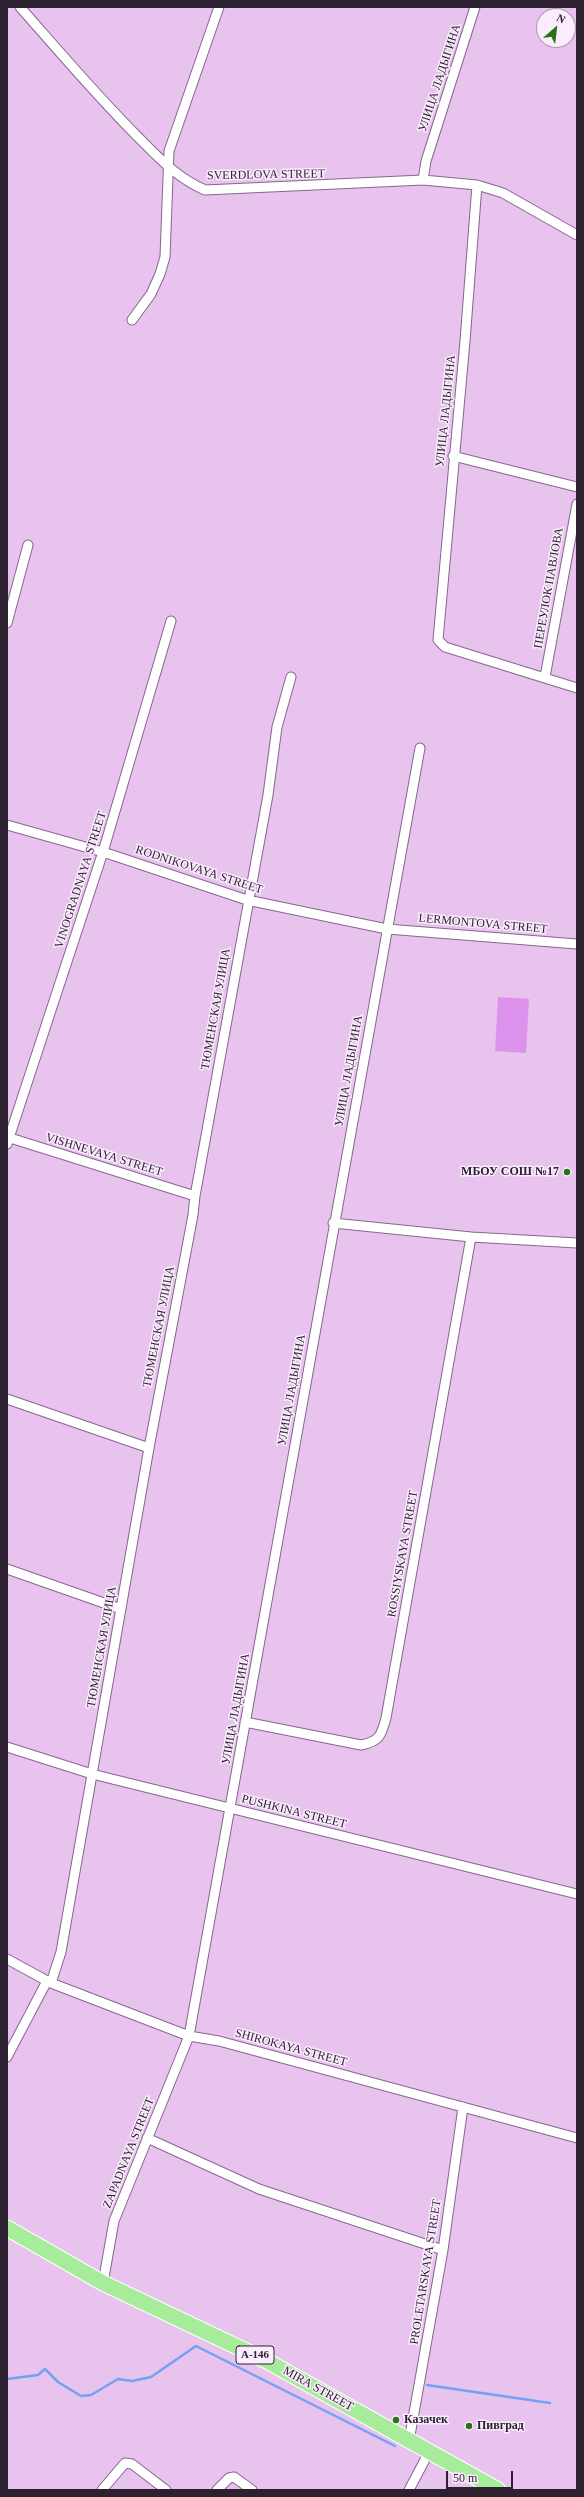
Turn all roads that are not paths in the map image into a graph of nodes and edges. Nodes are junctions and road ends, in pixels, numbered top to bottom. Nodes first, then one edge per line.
1 (20, 7) edge
2 (219, 7) edge
3 (475, 7) edge
4 (168, 166) junction
5 (423, 180) junction
6 (477, 185) junction
7 (577, 235) edge
8 (132, 320) dead end
9 (453, 456) junction
10 (577, 487) edge
11 (577, 504) edge
12 (28, 546) dead end
13 (171, 621) dead end
14 (7, 623) edge
15 (291, 677) dead end
16 (546, 677) junction
17 (577, 688) edge
18 (420, 748) dead end
19 (7, 825) edge
20 (103, 852) junction
21 (247, 900) junction
22 (387, 929) junction
23 (577, 944) edge
24 (8, 1139) edge
25 (194, 1196) junction
26 (333, 1223) junction
27 (471, 1237) junction
28 (577, 1243) edge
29 (7, 1400) edge
30 (149, 1448) junction
31 (7, 1569) edge
32 (121, 1609) junction
33 (245, 1722) junction
34 (7, 1747) edge
35 (92, 1774) junction
36 (231, 1809) junction
37 (577, 1894) edge
38 (7, 1959) edge
39 (49, 1982) junction
40 (190, 2036) junction
41 (7, 2057) edge
42 (462, 2107) junction
43 (147, 2138) junction
44 (577, 2138) edge
45 (7, 2228) edge
46 (443, 2250) junction
47 (103, 2283) junction
48 (409, 2441) junction
49 (429, 2452) junction
50 (102, 2490) edge
51 (166, 2490) edge
52 (217, 2490) edge
53 (252, 2490) edge
54 (409, 2490) edge
55 (498, 2490) edge

1 - 4 street, SVERDLOVA STREET
2 - 4 street
3 - 5 street, УЛИЦА ЛАДЫГИНА
4 - 5 street, SVERDLOVA STREET
4 - 8 street
5 - 6 street, SVERDLOVA STREET
6 - 7 street, SVERDLOVA STREET
6 - 9 street, УЛИЦА ЛАДЫГИНА
9 - 10 street
9 - 16 street, УЛИЦА ЛАДЫГИНА
11 - 16 street, ПЕРЕУЛОК ПАВЛОВА
12 - 14 street
13 - 20 street, VINOGRADNAYA STREET
15 - 21 street, ТЮМЕНСКАЯ УЛИЦА
16 - 17 street
18 - 22 street, УЛИЦА ЛАДЫГИНА
19 - 20 street, RODNIKOVAYA STREET
20 - 21 street, RODNIKOVAYA STREET
20 - 24 street, VINOGRADNAYA STREET
21 - 22 street, RODNIKOVAYA STREET
21 - 25 street, ТЮМЕНСКАЯ УЛИЦА
22 - 23 street, LERMONTOVA STREET
22 - 26 street, УЛИЦА ЛАДЫГИНА
24 - 25 street, VISHNEVAYA STREET
25 - 30 street, ТЮМЕНСКАЯ УЛИЦА
26 - 27 street
26 - 33 street, УЛИЦА ЛАДЫГИНА
27 - 28 street
27 - 33 street, ROSSIYSKAYA STREET
29 - 30 street
30 - 32 street, ТЮМЕНСКАЯ УЛИЦА
31 - 32 street
32 - 35 street, ТЮМЕНСКАЯ УЛИЦА
33 - 36 street, УЛИЦА ЛАДЫГИНА
34 - 35 street, PUSHKINA STREET
35 - 36 street, PUSHKINA STREET
35 - 39 street, ТЮМЕНСКАЯ УЛИЦА
36 - 37 street, PUSHKINA STREET
36 - 40 street, УЛИЦА ЛАДЫГИНА
38 - 39 street, SHIROKAYA STREET
39 - 40 street, SHIROKAYA STREET
39 - 41 street, ТЮМЕНСКАЯ УЛИЦА
40 - 42 street, SHIROKAYA STREET
40 - 43 street, ZAPADNAYA STREET
42 - 44 street, SHIROKAYA STREET
42 - 46 street, PROLETARSKAYA STREET
43 - 46 street
43 - 47 street, ZAPADNAYA STREET
45 - 47 highway, MIRA STREET / А-146
46 - 48 street, PROLETARSKAYA STREET
47 - 48 highway, MIRA STREET / А-146
48 - 49 highway, MIRA STREET / А-146
49 - 54 street
49 - 55 highway, MIRA STREET / А-146
50 - 51 street
52 - 53 street

